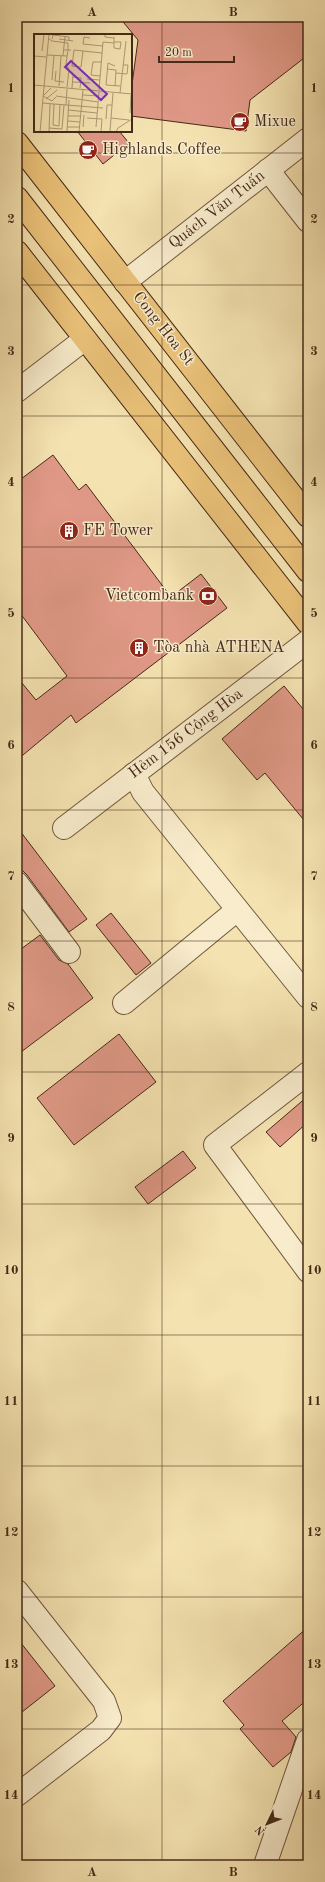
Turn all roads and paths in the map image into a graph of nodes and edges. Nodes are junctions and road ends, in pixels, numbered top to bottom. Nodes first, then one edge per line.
1 (308, 139) edge
2 (17, 143) edge
3 (268, 170) junction
4 (17, 198) edge
5 (308, 221) edge
6 (17, 252) edge
7 (125, 282) junction
8 (85, 339) junction
9 (17, 391) edge
10 (308, 516) edge
11 (308, 570) edge
12 (308, 623) edge
13 (308, 641) edge
14 (134, 774) junction
15 (64, 828) dead end
16 (17, 883) edge
17 (237, 910) junction
18 (69, 952) dead end
19 (308, 997) edge
20 (124, 1003) dead end
21 (308, 1073) edge
22 (308, 1271) edge
23 (17, 1591) edge
24 (308, 1740) edge
25 (17, 1795) edge
26 (265, 1865) edge

1 - 3 street, Quách Văn Tuấn
2 - 7 main road, Cong Hoa St
3 - 5 street
3 - 7 street, Quách Văn Tuấn
4 - 11 main road
6 - 8 main road
7 - 10 main road, Cong Hoa St
8 - 9 street
8 - 12 main road
13 - 14 street, Hẻm 156 Cộng Hòa
14 - 15 street, Hẻm 156 Cộng Hòa
14 - 17 street
16 - 18 street
17 - 19 street
17 - 20 street
21 - 22 street
23 - 25 street
24 - 26 street

